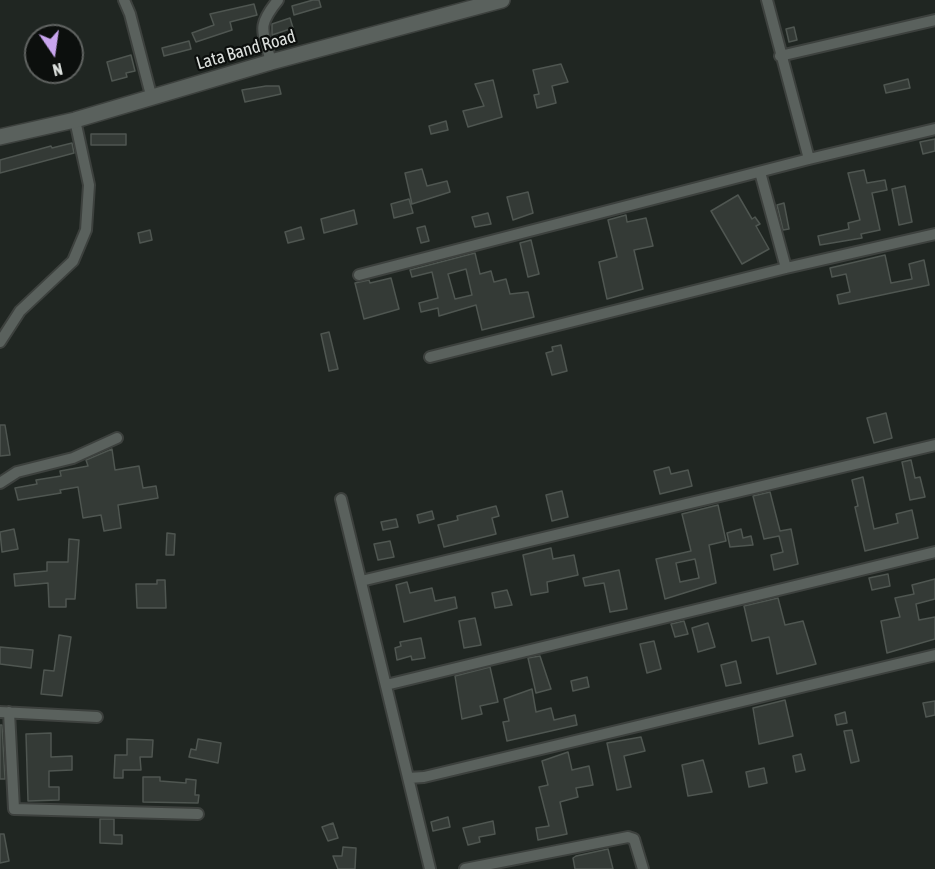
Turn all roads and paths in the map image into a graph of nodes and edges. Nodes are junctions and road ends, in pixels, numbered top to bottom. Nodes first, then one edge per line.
1 (124, 0) edge
2 (278, 0) edge
3 (502, 0) edge
4 (767, 0) edge
5 (935, 20) edge
6 (780, 56) junction
7 (271, 62) junction
8 (152, 99) junction
9 (75, 120) junction
10 (935, 129) edge
11 (0, 137) edge
12 (809, 159) junction
13 (760, 172) junction
14 (935, 234) edge
15 (786, 268) junction
16 (359, 275) dead end
17 (0, 342) edge
18 (429, 357) dead end
19 (117, 438) dead end
20 (935, 446) edge
21 (0, 483) edge
22 (341, 499) dead end
23 (935, 552) edge
24 (361, 581) junction
25 (935, 655) edge
26 (386, 685) junction
27 (5, 712) edge
28 (97, 717) dead end
29 (408, 778) junction
30 (198, 814) dead end
31 (430, 869) edge
32 (465, 869) edge
33 (644, 869) edge

1 - 8 street
2 - 7 street
3 - 7 main road, Lata Band Road
4 - 6 street
5 - 6 street
6 - 12 street
7 - 8 main road, Lata Band Road
8 - 9 main road, Lata Band Road
9 - 11 main road, Lata Band Road
9 - 17 street
10 - 12 street
12 - 13 street
13 - 15 street
13 - 16 street
14 - 15 street
15 - 18 street
19 - 21 street
20 - 24 street
22 - 24 street
23 - 26 street
24 - 26 street
25 - 29 street
26 - 29 street
27 - 28 street
27 - 30 street
29 - 31 street
32 - 33 street

